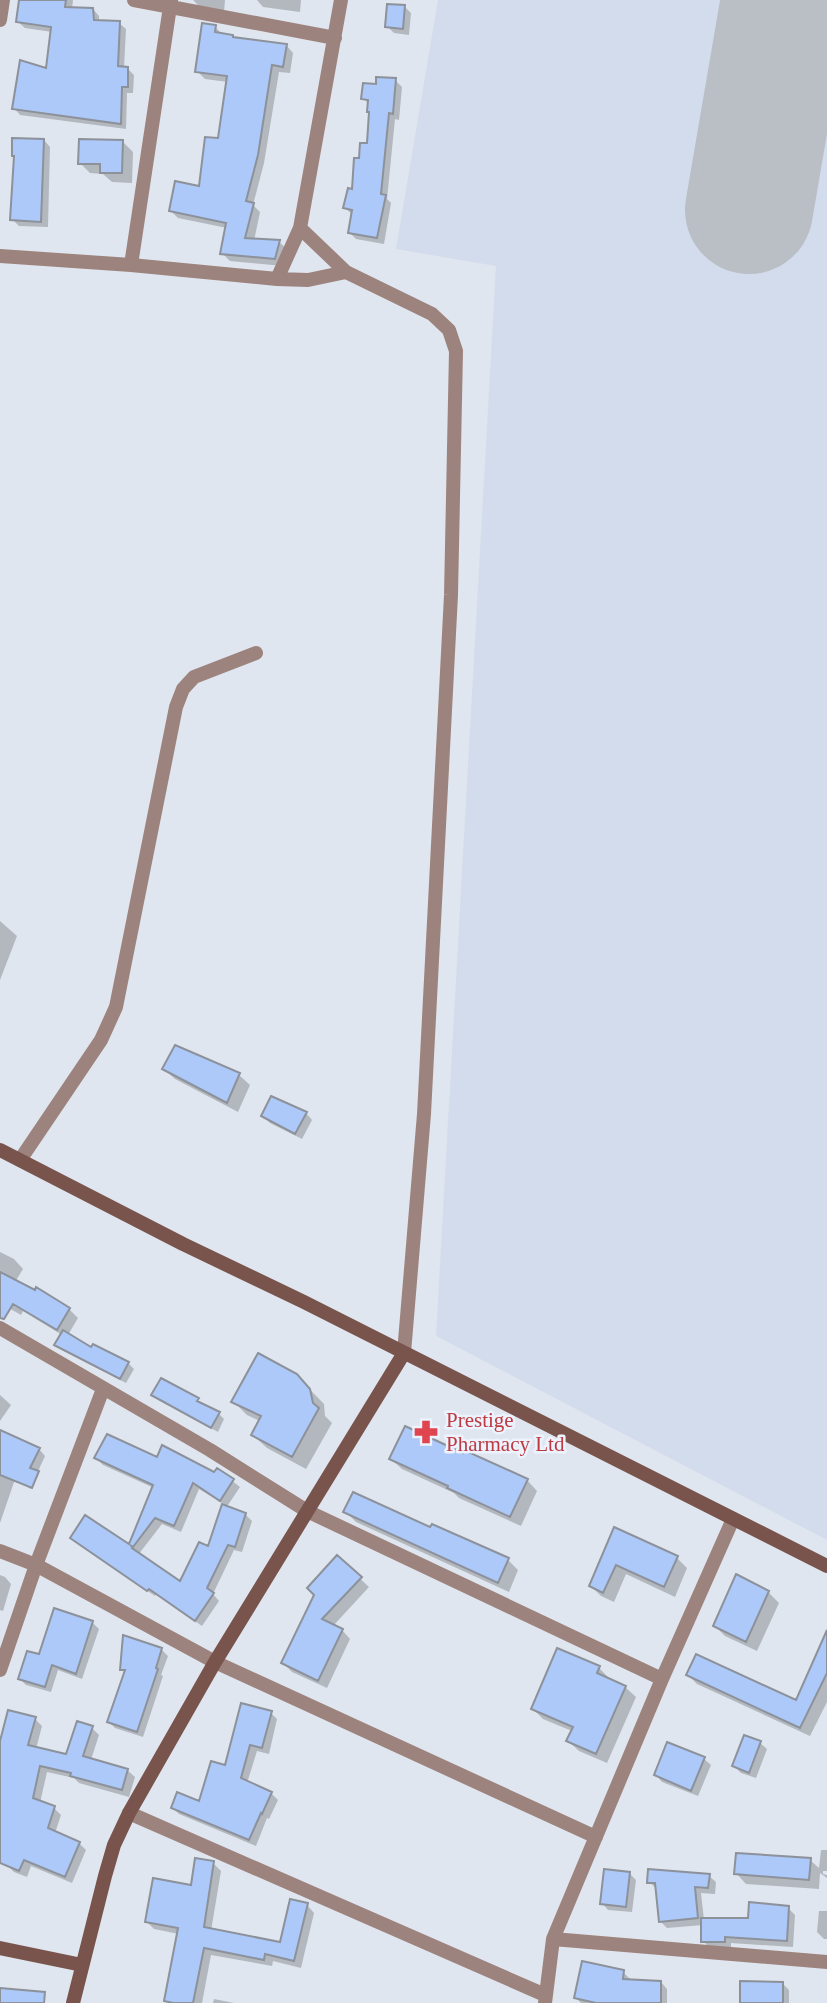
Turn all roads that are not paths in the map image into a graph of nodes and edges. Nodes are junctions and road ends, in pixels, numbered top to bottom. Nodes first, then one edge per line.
1 (3, 0) edge
2 (134, 0) edge
3 (341, 0) edge
4 (170, 4) edge
5 (0, 20) edge
6 (335, 38) junction
7 (300, 228) junction
8 (0, 256) edge
9 (131, 265) junction
10 (346, 272) junction
11 (276, 279) junction
12 (256, 653) dead end
13 (0, 1150) edge
14 (20, 1160) junction
15 (0, 1328) edge
16 (404, 1353) junction
17 (103, 1388) junction
18 (307, 1511) junction
19 (733, 1519) junction
20 (0, 1550) edge
21 (36, 1565) junction
22 (827, 1566) edge
23 (215, 1662) junction
24 (0, 1670) edge
25 (662, 1679) junction
26 (128, 1813) junction
27 (596, 1837) junction
28 (553, 1939) junction
29 (0, 1948) edge
30 (827, 1962) edge
31 (82, 1965) junction
32 (545, 1999) edge
33 (73, 2003) edge

1 - 5 street
2 - 4 street
3 - 6 street
4 - 6 street
4 - 9 street
6 - 7 street
7 - 10 street
7 - 11 street
8 - 9 street
9 - 11 street
10 - 11 street
10 - 16 street
12 - 14 street
13 - 14 street
14 - 16 street
15 - 17 street
16 - 18 street
16 - 19 street
17 - 18 street
17 - 21 street
18 - 23 street
18 - 25 street
19 - 22 street
19 - 25 street
20 - 21 street
21 - 23 street
21 - 24 street
23 - 26 street
23 - 27 street
25 - 27 street
26 - 31 street
26 - 32 street
27 - 28 street
28 - 30 street
28 - 32 street
29 - 31 street
31 - 33 street

